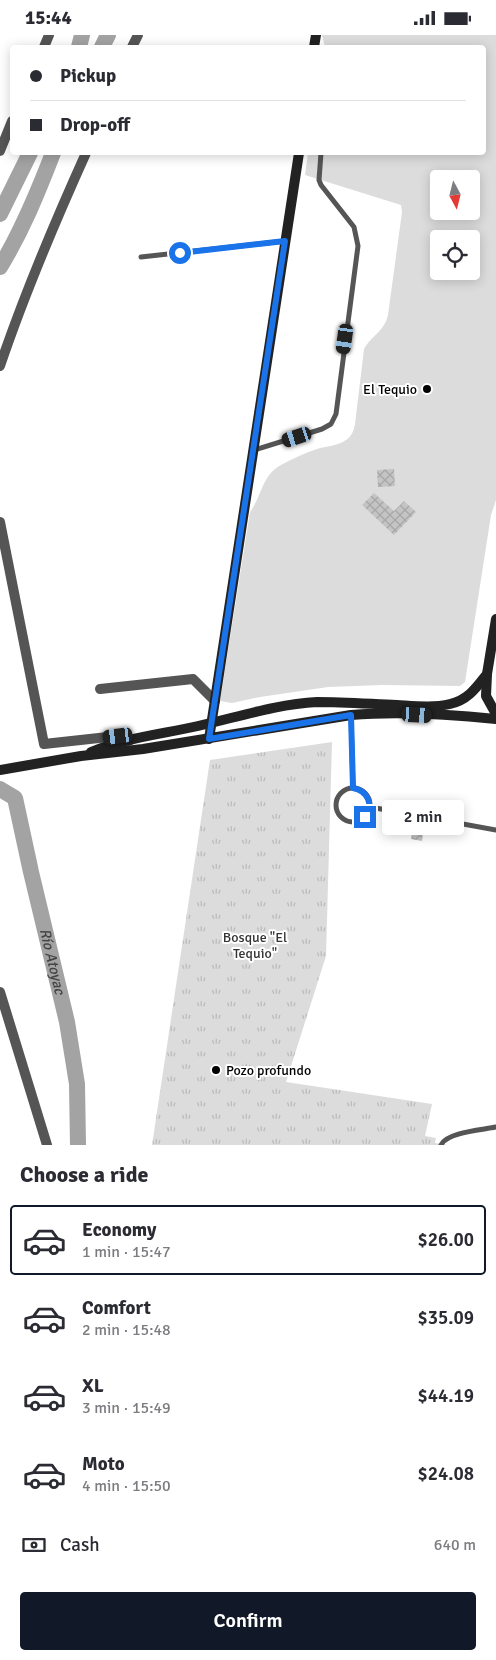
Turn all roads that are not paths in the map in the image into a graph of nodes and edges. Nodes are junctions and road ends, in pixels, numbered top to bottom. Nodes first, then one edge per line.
1 (10, 126) edge
2 (0, 151) edge
3 (85, 155) edge
4 (298, 155) edge
5 (321, 155) edge
6 (285, 241) junction
7 (141, 257) dead end
8 (0, 366) edge
9 (254, 450) junction
10 (0, 522) edge
11 (496, 619) edge
12 (487, 674) junction
13 (100, 689) dead end
14 (215, 701) junction
15 (496, 714) edge
16 (351, 715) junction
17 (496, 719) edge
18 (211, 723) junction
19 (209, 739) junction
20 (128, 741) junction
21 (81, 756) junction
22 (0, 770) edge
23 (353, 788) junction
24 (370, 807) junction
25 (496, 830) edge
26 (0, 992) edge
27 (496, 1127) edge
28 (47, 1145) edge
29 (441, 1145) edge

1 - 2 street
3 - 8 street
4 - 6 street
5 - 9 lane
6 - 7 lane
6 - 9 street
9 - 14 street
10 - 20 street
11 - 12 street
12 - 15 street
12 - 18 street
13 - 14 street
14 - 18 street
16 - 17 street
16 - 19 street
16 - 23 lane
18 - 19 street
18 - 20 street
19 - 21 street
20 - 21 street
21 - 22 street
23 - 24 lane
23 - 24 lane
24 - 25 lane
26 - 28 street
27 - 29 lane

